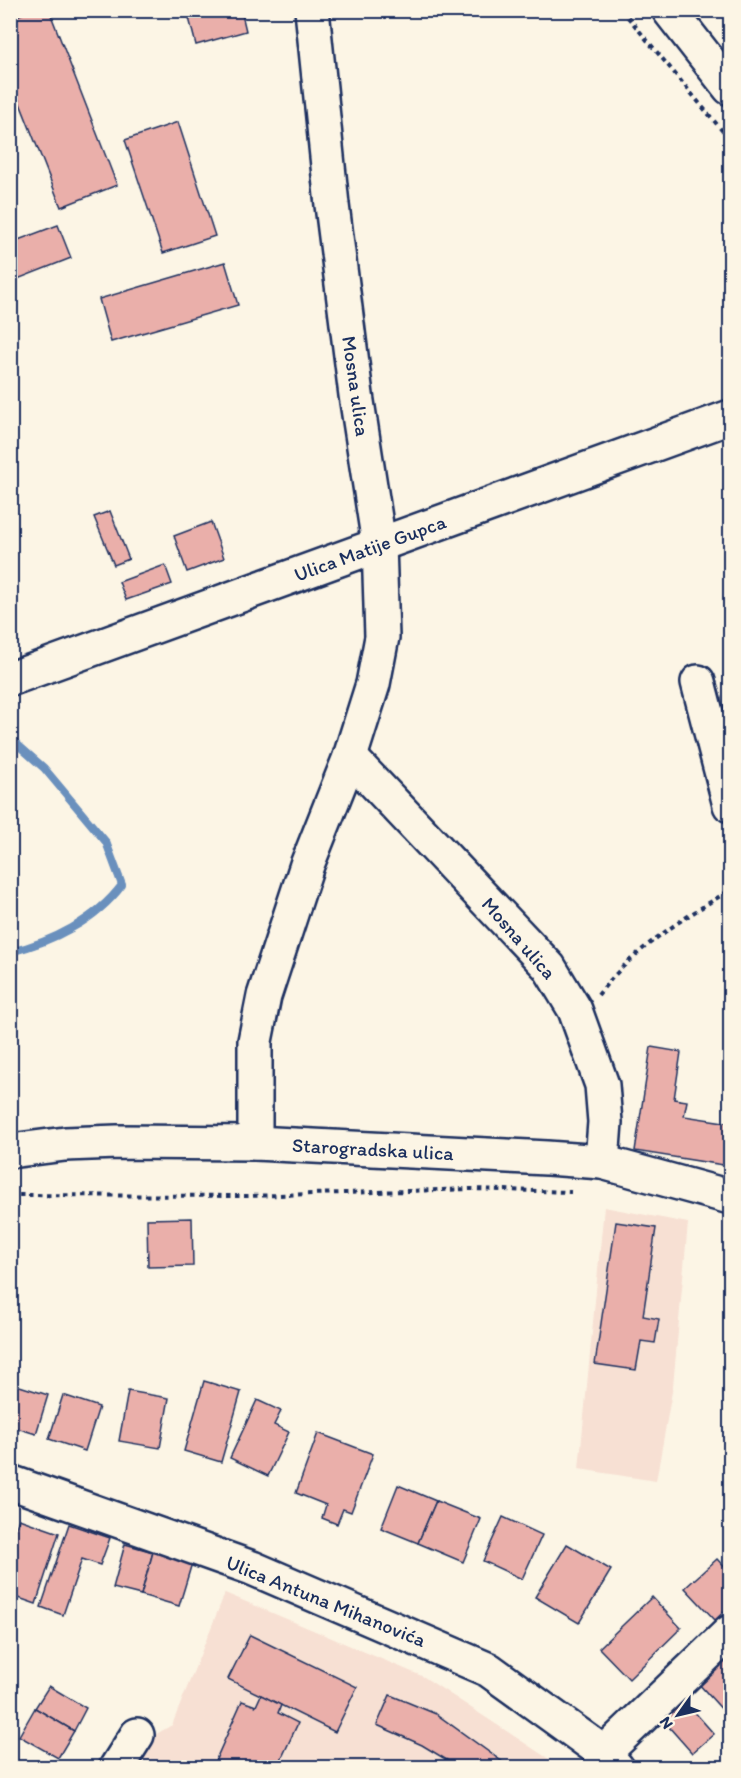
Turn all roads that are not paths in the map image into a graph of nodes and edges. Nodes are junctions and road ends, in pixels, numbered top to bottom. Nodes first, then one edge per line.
1 (312, 10) edge
2 (669, 10) edge
3 (730, 88) edge
4 (730, 417) edge
5 (379, 544) junction
6 (10, 679) edge
7 (698, 682) dead end
8 (350, 757) junction
9 (730, 806) edge
10 (255, 1143) junction
11 (10, 1151) edge
12 (602, 1162) junction
13 (730, 1197) edge
14 (10, 1482) edge
15 (730, 1632) edge
16 (137, 1735) dead end
17 (610, 1760) edge
18 (116, 1767) edge

1 - 5 street, Mosna ulica
2 - 3 street
4 - 5 street, Ulica Matije Gupca
5 - 6 street, Ulica Matije Gupca
5 - 8 street, Mosna ulica
7 - 9 street
8 - 10 street, Mosna ulica
8 - 12 street, Mosna ulica
10 - 11 street, Starogradska ulica
10 - 12 street, Starogradska ulica
12 - 13 street, Starogradska ulica
14 - 17 street, Ulica Antuna Mihanovića
15 - 17 street
16 - 18 street

